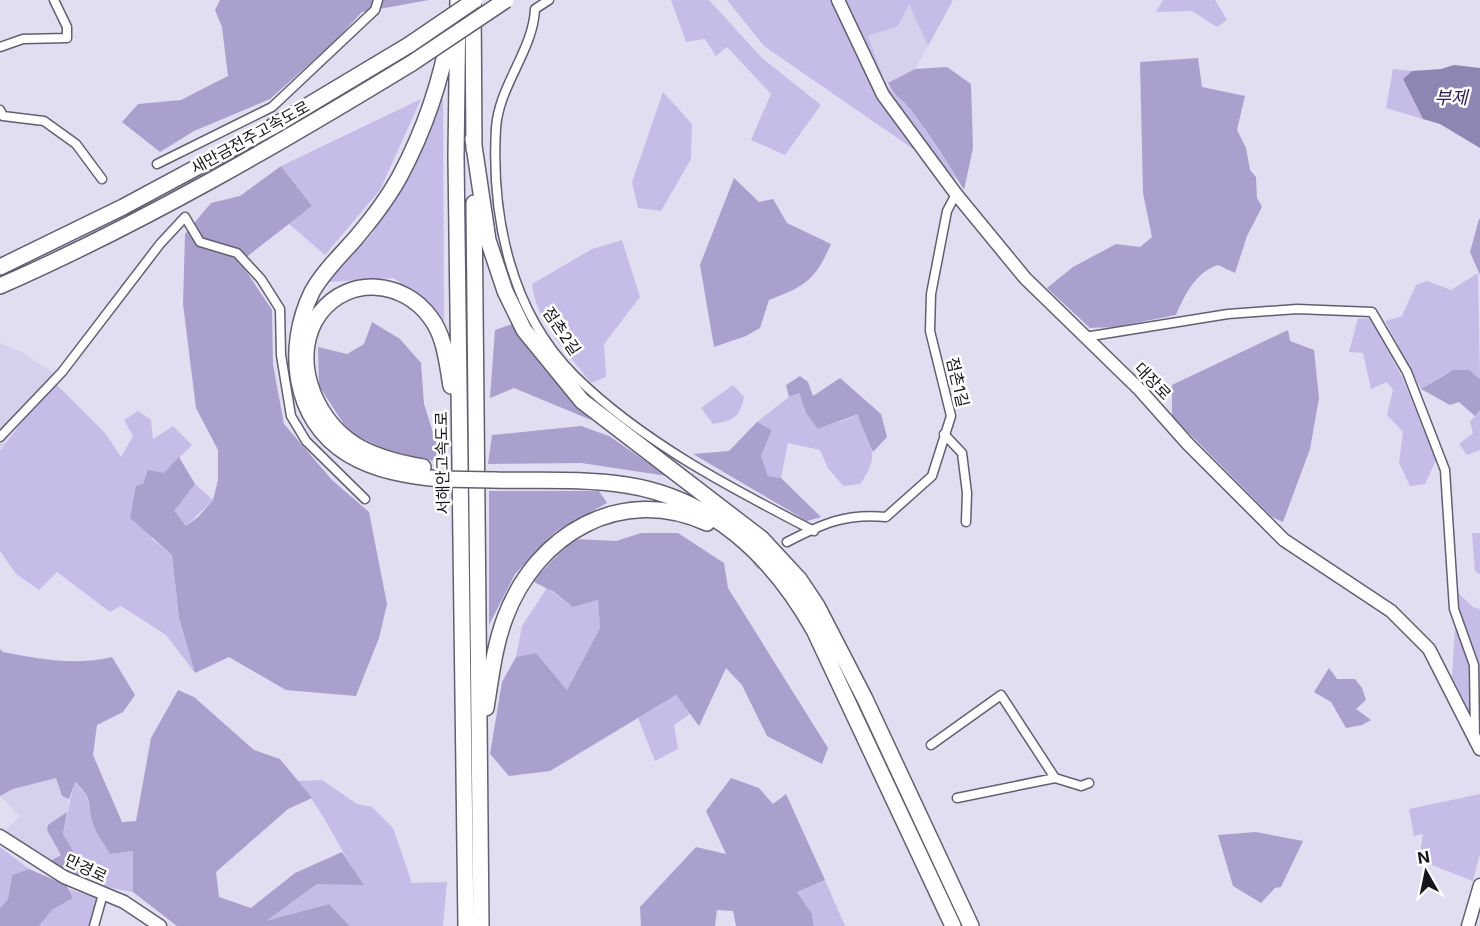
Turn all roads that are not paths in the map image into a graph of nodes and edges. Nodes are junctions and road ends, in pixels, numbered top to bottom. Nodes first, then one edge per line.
1 (54, 0) edge
2 (378, 0) edge
3 (457, 0) edge
4 (474, 0) edge
5 (506, 0) edge
6 (549, 0) edge
7 (838, 0) edge
8 (0, 47) edge
9 (0, 110) edge
10 (474, 139) junction
11 (157, 164) dead end
12 (102, 179) dead end
13 (956, 194) junction
14 (0, 267) edge
15 (0, 286) edge
16 (1085, 337) junction
17 (944, 434) junction
18 (0, 437) edge
19 (460, 466) junction
20 (441, 474) junction
21 (493, 475) junction
22 (365, 499) dead end
23 (966, 522) dead end
24 (742, 524) junction
25 (814, 531) junction
26 (787, 542) tunnel mouth
27 (769, 565) junction
28 (1478, 743) edge
29 (930, 745) dead end
30 (479, 761) junction
31 (1055, 778) junction
32 (1089, 783) dead end
33 (957, 798) dead end
34 (0, 836) edge
35 (1480, 885) edge
36 (103, 894) junction
37 (94, 926) edge
38 (160, 926) edge
39 (466, 926) edge
40 (481, 926) edge
41 (953, 926) edge
42 (971, 926) edge
43 (1467, 926) edge

1 - 8 street
2 - 11 street
3 - 19 highway, 서해안고속도로
3 - 20 highway
4 - 10 highway
4 - 14 highway, 새만금전주고속도로, bridge
5 - 15 highway, 새만금전주고속도로, bridge
6 - 25 street, 점촌2길
7 - 13 street, 대장로
9 - 12 street
10 - 24 highway
10 - 30 highway
13 - 16 street, 대장로
13 - 17 street, 점촌1길
16 - 28 street, 대장로
16 - 28 street
17 - 23 street
17 - 25 street, 점촌1길
18 - 22 street
19 - 20 highway
19 - 39 highway, 서해안고속도로
20 - 21 highway
21 - 24 highway
21 - 27 highway
24 - 42 highway
25 - 26 street, 점촌1길
27 - 30 highway
27 - 41 highway
29 - 31 street
30 - 40 highway
31 - 32 street
31 - 33 street
34 - 36 street, 만경로
35 - 43 street
36 - 37 street
36 - 38 street, 만경로

